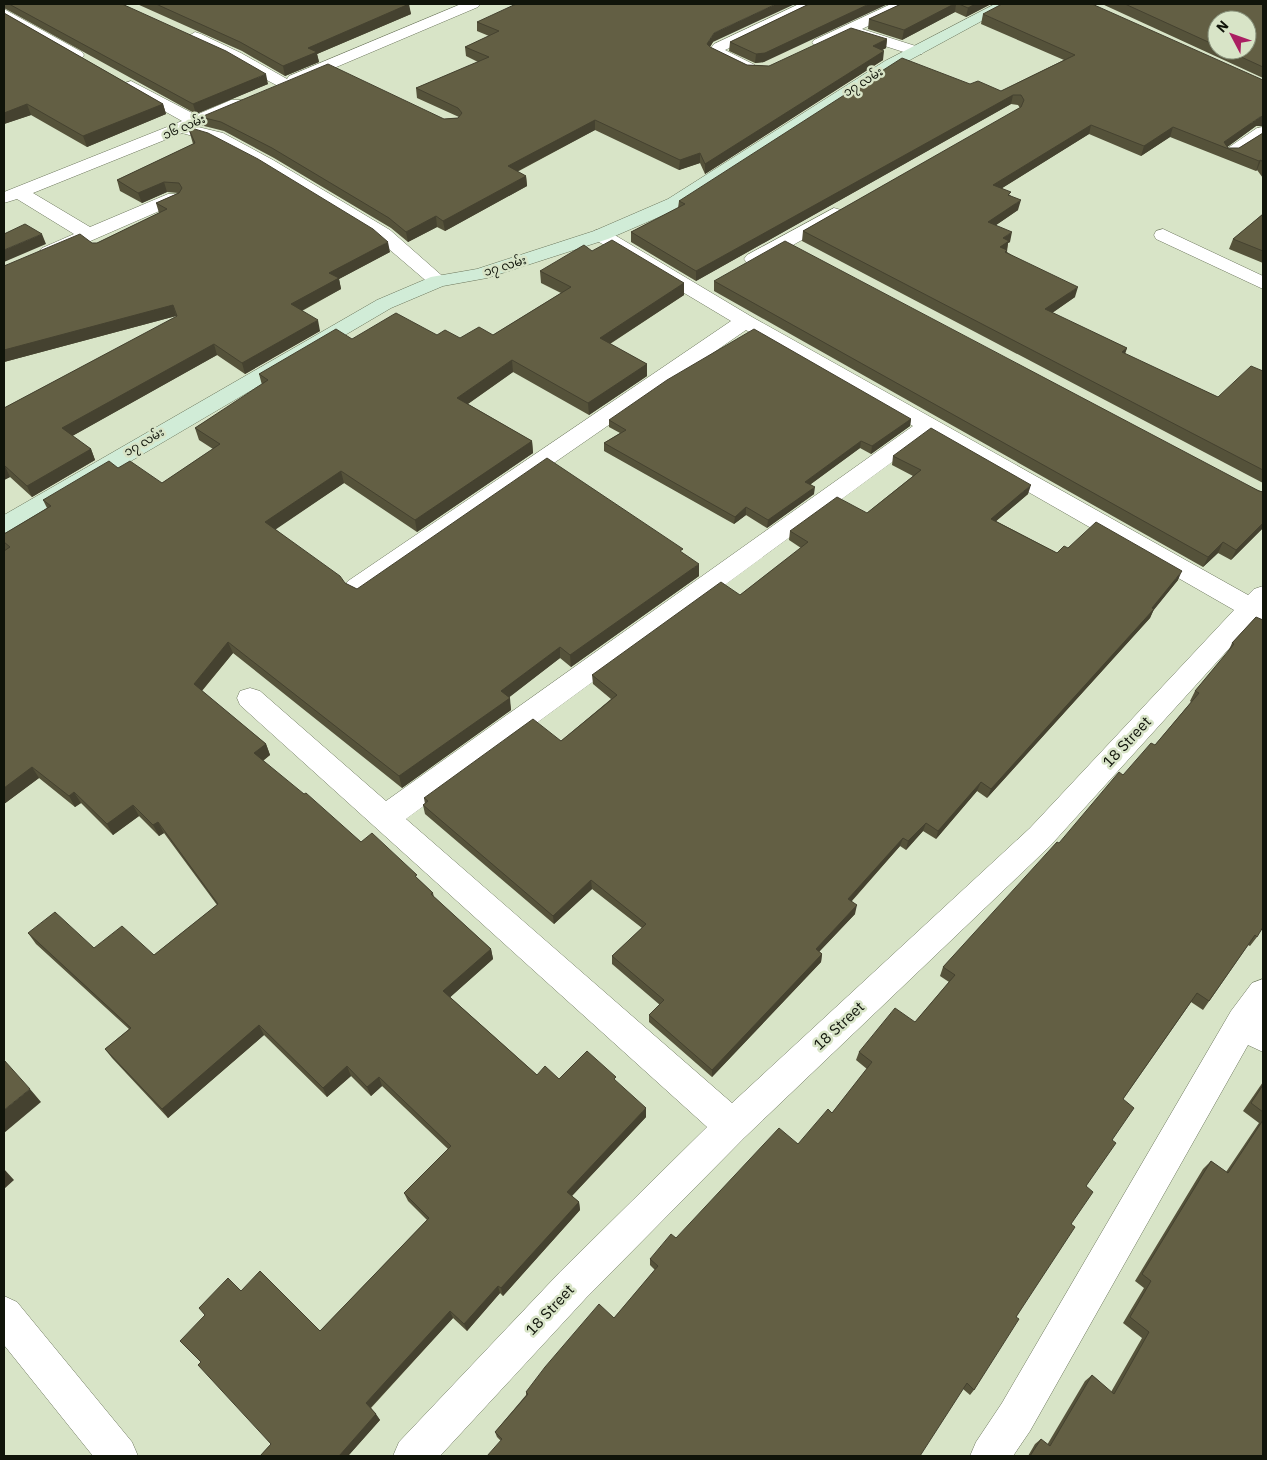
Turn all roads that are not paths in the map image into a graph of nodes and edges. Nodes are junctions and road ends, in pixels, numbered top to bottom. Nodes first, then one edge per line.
1 (473, 4) edge
2 (811, 4) edge
3 (902, 4) edge
4 (1006, 4) edge
5 (4, 13) edge
6 (850, 30) junction
7 (180, 31) edge
8 (807, 50) edge
9 (916, 51) junction
10 (87, 61) edge
11 (329, 64) junction
12 (768, 70) edge
13 (347, 73) edge
14 (120, 80) edge
15 (284, 84) junction
16 (266, 91) edge
17 (248, 99) edge
18 (188, 125) junction
19 (1263, 132) edge
20 (1231, 152) edge
21 (11, 195) edge
22 (174, 198) edge
23 (853, 203) edge
24 (89, 234) junction
25 (600, 235) junction
26 (1163, 235) dead end
27 (30, 260) edge
28 (736, 269) edge
29 (438, 281) junction
30 (1263, 284) edge
31 (746, 321) junction
32 (928, 425) junction
33 (4, 525) edge
34 (357, 587) edge
35 (1259, 606) edge
36 (250, 698) dead end
37 (385, 818) junction
38 (1263, 993) edge
39 (1253, 1030) edge
40 (732, 1126) junction
41 (4, 1315) edge
42 (118, 1456) edge
43 (413, 1456) edge
44 (990, 1456) edge

1 - 11 street
2 - 12 street
3 - 6 street
4 - 9 street, ၁၇ လမ်း
5 - 10 street
6 - 8 street
6 - 9 street
7 - 15 street
9 - 25 street, ၁၇ လမ်း
11 - 13 street
11 - 15 street
14 - 18 street
15 - 16 street
17 - 18 street, ၁၆ လမ်း
18 - 21 street, ၁၆ လမ်း
18 - 29 street
19 - 20 street
21 - 24 street
22 - 24 street
23 - 28 street
24 - 27 street
25 - 29 street, ၁၇ လမ်း
25 - 31 street
26 - 30 street
29 - 33 street, ၁၇ လမ်း
31 - 32 street
31 - 34 street
32 - 35 street
32 - 37 street
35 - 40 street, 18 Street
36 - 37 street
37 - 40 street
38 - 39 street
39 - 44 street
40 - 43 street, 18 Street
41 - 42 street

